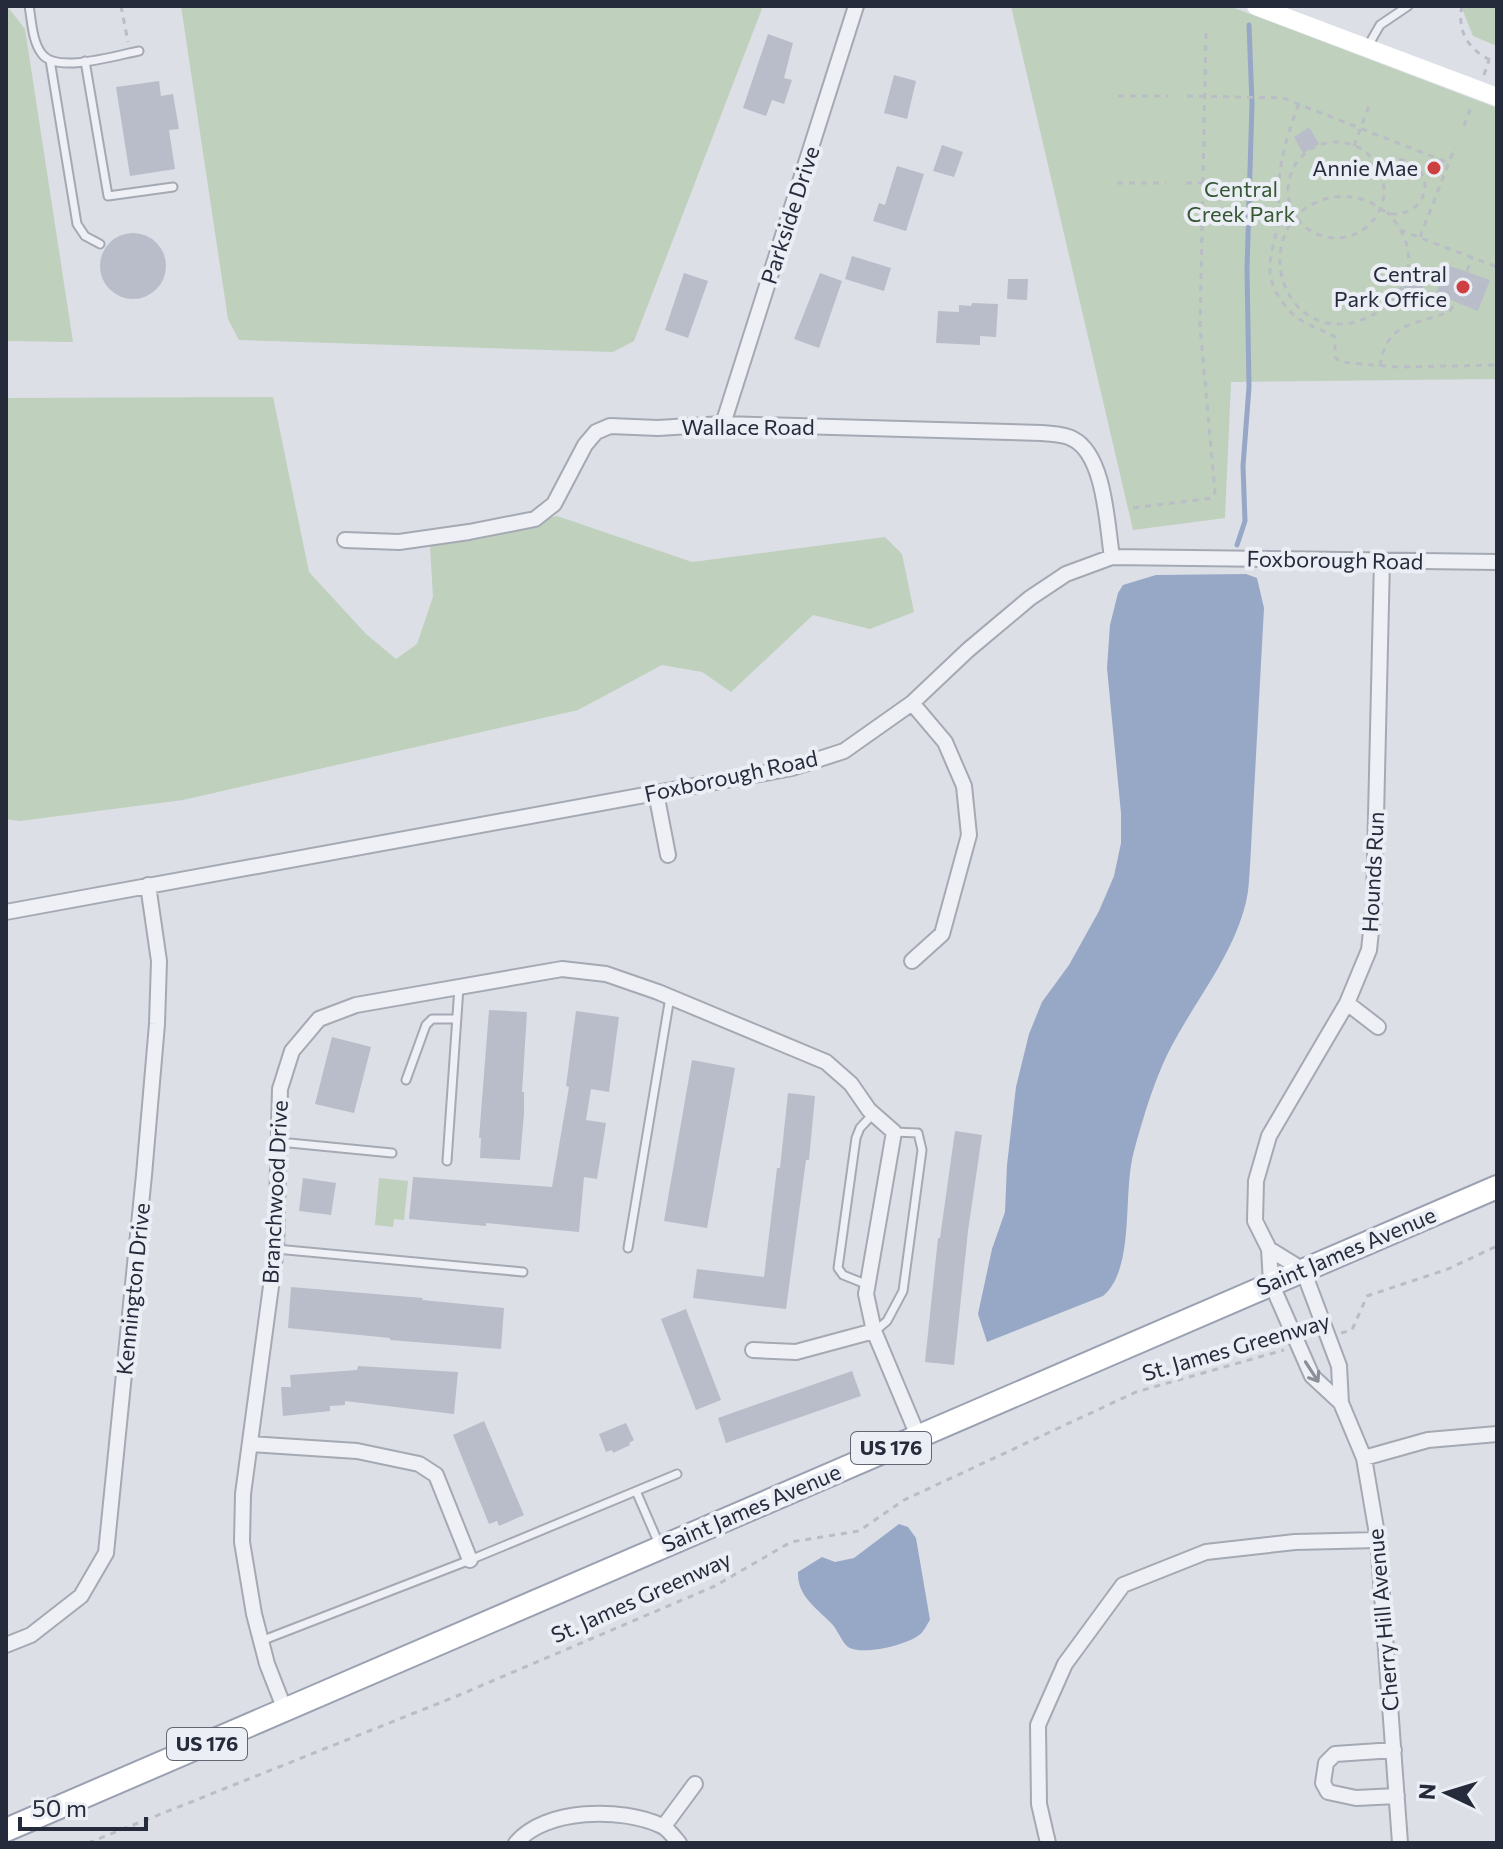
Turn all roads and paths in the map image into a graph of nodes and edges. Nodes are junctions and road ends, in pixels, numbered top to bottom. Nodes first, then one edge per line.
1 (29, 6) edge
2 (121, 6) edge
3 (856, 6) edge
4 (1256, 6) edge
5 (1408, 6) edge
6 (1462, 6) edge
7 (1206, 32) dead end
8 (1367, 48) junction
9 (135, 52) joint
10 (50, 60) junction
11 (1489, 60) junction
12 (85, 61) junction
13 (1497, 63) edge
14 (1481, 82) dead end
15 (1118, 96) dead end
16 (1168, 96) dead end
17 (1187, 96) dead end
18 (1205, 97) junction
19 (1497, 97) edge
20 (1474, 99) dead end
21 (1370, 103) dead end
22 (1299, 104) junction
23 (1464, 126) dead end
24 (1360, 128) junction
25 (1354, 146) junction
26 (1455, 147) dead end
27 (1449, 163) junction
28 (1377, 167) junction
29 (1117, 183) dead end
30 (1166, 183) dead end
31 (1186, 183) dead end
32 (1203, 183) junction
33 (173, 187) dead end
34 (1381, 208) junction
35 (1387, 212) junction
36 (1296, 217) junction
37 (1400, 230) junction
38 (1420, 238) junction
39 (100, 244) dead end
40 (1472, 258) junction
41 (1497, 267) edge
42 (1467, 271) dead end
43 (1455, 302) dead end
44 (1497, 365) edge
45 (1380, 366) junction
46 (723, 424) junction
47 (1133, 508) dead end
48 (345, 540) dead end
49 (1112, 557) junction
50 (1382, 560) junction
51 (1497, 562) edge
52 (912, 703) junction
53 (656, 793) junction
54 (668, 855) dead end
55 (148, 885) junction
56 (6, 912) edge
57 (912, 961) dead end
58 (459, 987) junction
59 (670, 997) junction
60 (1347, 1003) junction
61 (456, 1019) junction
62 (1378, 1027) dead end
63 (406, 1080) dead end
64 (873, 1114) junction
65 (894, 1132) junction
66 (279, 1142) junction
67 (392, 1153) dead end
68 (447, 1161) dead end
69 (1497, 1187) edge
70 (1497, 1246) edge
71 (628, 1248) dead end
72 (276, 1249) junction
73 (1269, 1249) junction
74 (1303, 1270) junction
75 (523, 1272) dead end
76 (1271, 1283) junction
77 (868, 1285) junction
78 (874, 1331) junction
79 (1328, 1337) junction
80 (1298, 1346) junction
81 (753, 1350) dead end
82 (1341, 1403) junction
83 (1497, 1434) edge
84 (918, 1436) junction
85 (251, 1444) junction
86 (1364, 1458) junction
87 (677, 1474) dead end
88 (636, 1491) junction
89 (1378, 1540) junction
90 (660, 1547) junction
91 (470, 1560) junction
92 (261, 1641) junction
93 (6, 1645) edge
94 (285, 1710) junction
95 (1394, 1750) junction
96 (695, 1784) dead end
97 (1397, 1796) junction
98 (664, 1826) junction
99 (6, 1830) edge
100 (88, 1843) edge
101 (516, 1843) edge
102 (679, 1843) edge
103 (1048, 1843) edge
104 (1400, 1843) edge

1 - 10 lane
2 - 9 path
3 - 46 street, Parkside Drive
4 - 8 street
5 - 8 lane
6 - 11 path
7 - 18 path
8 - 19 street
9 - 12 lane
10 - 12 lane
10 - 39 lane
11 - 13 path
11 - 14 path
12 - 33 lane
15 - 16 path
17 - 18 path
18 - 22 path
18 - 32 path
20 - 23 path
21 - 24 path
22 - 24 path
22 - 45 path
24 - 25 path
24 - 27 path
25 - 28 path
25 - 36 path
26 - 27 path
27 - 38 path
28 - 34 path
28 - 35 path
29 - 30 path
31 - 32 path
32 - 47 path
34 - 35 path
34 - 36 path
34 - 36 path
35 - 37 path
36 - 37 path
37 - 38 path
38 - 40 path
40 - 41 path
40 - 42 path
43 - 45 path
44 - 45 path
46 - 48 street, Wallace Road
46 - 49 street, Wallace Road
49 - 50 street, Foxborough Road
49 - 52 street, Foxborough Road
50 - 51 street, Foxborough Road
50 - 60 street, Hounds Run
52 - 53 street, Foxborough Road
52 - 57 street
53 - 54 street
53 - 55 street, Foxborough Road
55 - 56 street, Foxborough Road
55 - 93 street, Kennington Drive
58 - 59 street, Branchwood Drive
58 - 61 lane
58 - 66 street, Branchwood Drive
59 - 64 street, Branchwood Drive
59 - 71 lane
60 - 62 street
60 - 73 street, Hounds Run
61 - 63 lane
61 - 68 lane
64 - 65 street, Branchwood Drive
64 - 77 lane
65 - 77 street
65 - 78 lane
66 - 67 lane
66 - 72 street, Branchwood Drive
69 - 74 main road, Saint James Avenue / US 176
70 - 79 path, St. James Greenway
72 - 75 lane
72 - 85 street, Branchwood Drive
73 - 74 street
73 - 76 street, Hounds Run
74 - 76 main road, Saint James Avenue / US 176
74 - 79 street, Cherry Hill Avenue
76 - 80 street, Cherry Hill Avenue
76 - 84 main road, Saint James Avenue / US 176
77 - 78 street
78 - 81 street
78 - 84 street
79 - 82 street, Cherry Hill Avenue
80 -> 82 street, Cherry Hill Avenue
80 - 100 path, St. James Greenway
82 - 86 street, Cherry Hill Avenue
83 - 86 street
84 - 90 main road, Saint James Avenue / US 176
85 - 91 street
85 - 92 street, Branchwood Drive
86 - 89 street, Cherry Hill Avenue
87 - 88 lane
88 - 90 lane
88 - 91 lane
89 - 95 street, Cherry Hill Avenue
89 - 103 street
90 - 94 main road, Saint James Avenue / US 176
91 - 92 lane
92 - 94 street, Branchwood Drive
94 - 99 main road, Saint James Avenue / US 176
95 - 97 street, Cherry Hill Avenue
95 - 97 street
96 - 98 street
97 - 104 street, Cherry Hill Avenue
98 - 101 street
98 - 102 street

